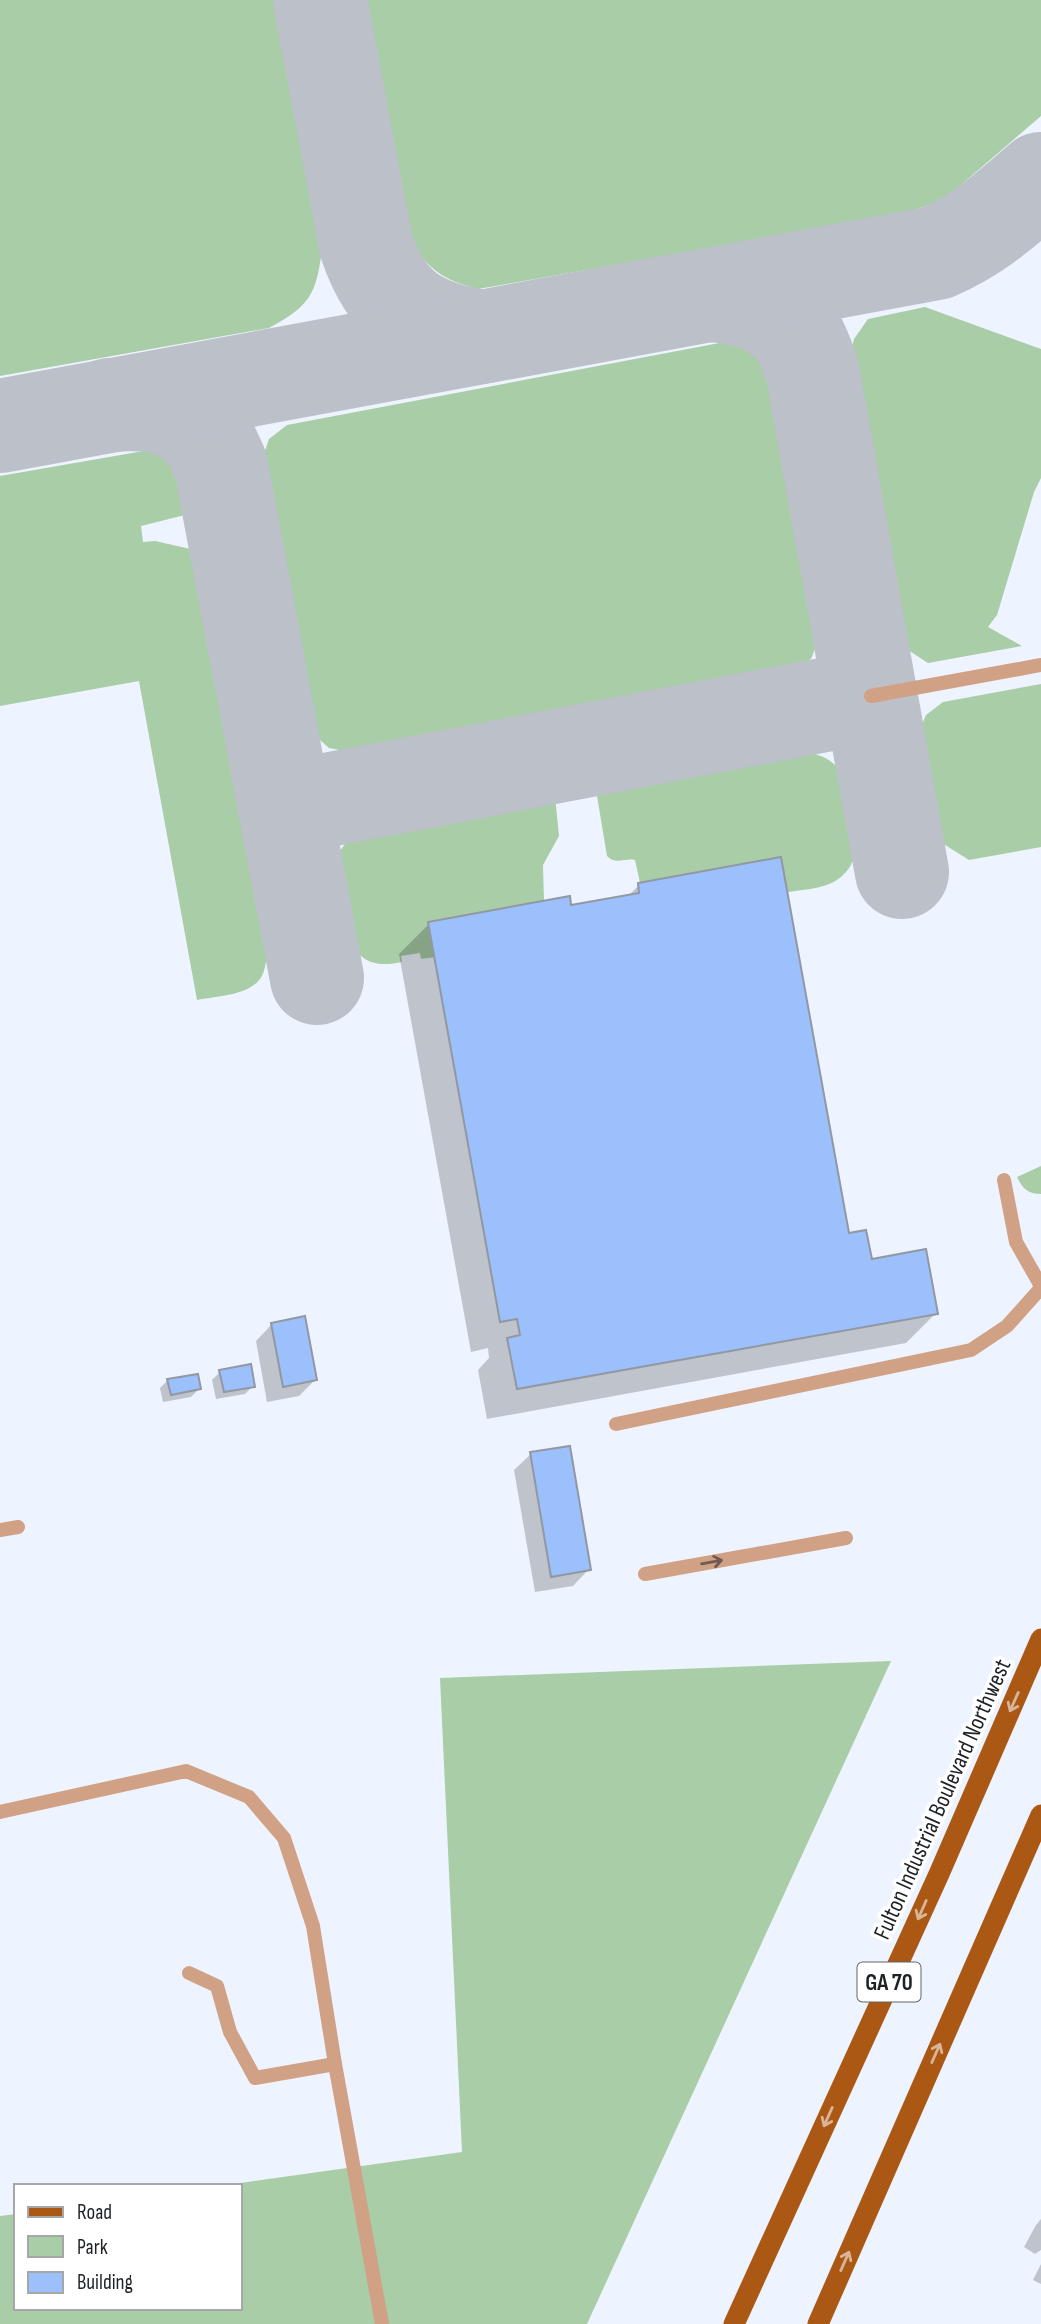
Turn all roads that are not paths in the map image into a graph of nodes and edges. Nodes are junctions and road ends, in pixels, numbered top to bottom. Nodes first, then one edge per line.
1 (1041, 665) edge
2 (871, 696) dead end
3 (1004, 1180) dead end
4 (1041, 1287) edge
5 (616, 1424) dead end
6 (18, 1527) dead end
7 (0, 1530) edge
8 (846, 1538) dead end
9 (645, 1574) dead end
10 (1041, 1639) edge
11 (0, 1812) edge
12 (1041, 1815) edge
13 (189, 1973) dead end
14 (335, 2064) junction
15 (382, 2324) edge
16 (734, 2324) edge
17 (818, 2324) edge

1 - 2 lane
3 - 4 lane
4 - 5 lane
6 - 7 lane
9 -> 8 lane
10 -> 16 main road, Fulton Industrial Boulevard Northwest / GA 70
11 - 14 lane
17 -> 12 main road, GA 70
13 - 14 lane
14 - 15 lane

